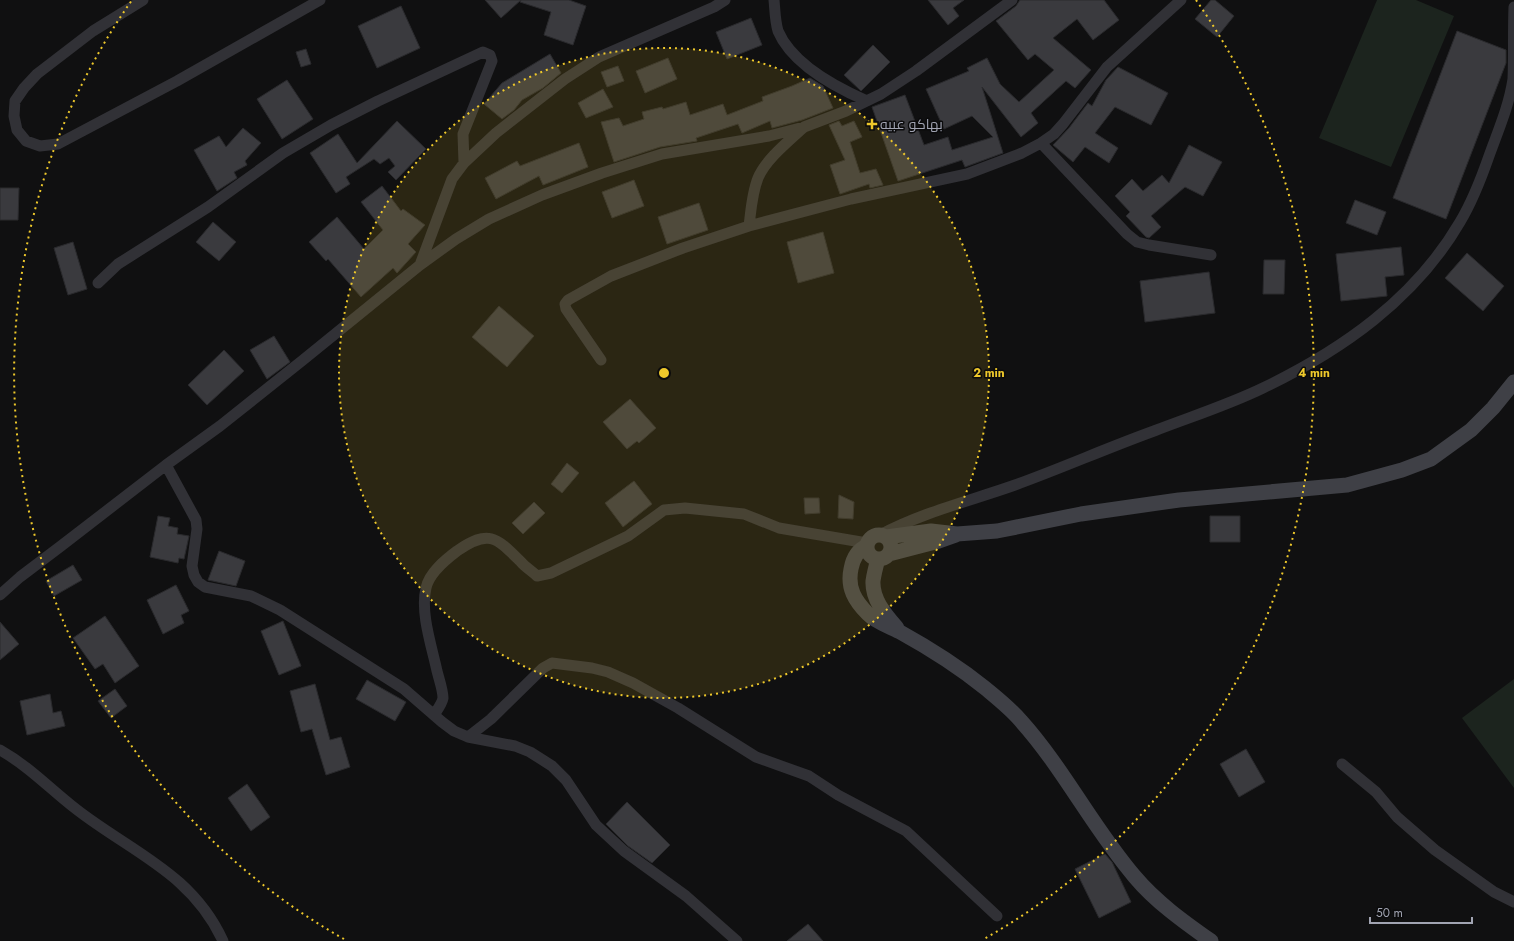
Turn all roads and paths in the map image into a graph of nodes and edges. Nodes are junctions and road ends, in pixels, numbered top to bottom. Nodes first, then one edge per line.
1 (143, 0) edge
2 (320, 0) edge
3 (725, 0) edge
4 (774, 0) edge
5 (1012, 0) edge
6 (1181, 0) edge
7 (1514, 7) edge
8 (866, 101) junction
9 (804, 127) junction
10 (1042, 144) junction
11 (464, 163) junction
12 (749, 226) junction
13 (1211, 255) dead end
14 (420, 265) junction
15 (98, 283) dead end
16 (601, 360) dead end
17 (1514, 382) edge
18 (166, 465) junction
19 (957, 534) junction
20 (883, 536) junction
21 (867, 544) junction
22 (883, 556) junction
23 (0, 595) edge
24 (899, 631) junction
25 (434, 715) junction
26 (468, 738) junction
27 (0, 750) edge
28 (1342, 764) dead end
29 (1514, 902) edge
30 (997, 916) dead end
31 (223, 941) edge
32 (737, 941) edge
33 (1211, 941) edge

1 - 2 street
3 - 11 street
4 - 8 street
5 - 8 street
6 - 10 street
7 - 20 street
8 - 9 street
9 - 12 street
9 - 14 street
10 - 12 street
10 - 13 street
11 - 14 street
11 - 15 street
12 - 16 street
14 - 18 street
17 - 19 main road
18 - 23 street
18 - 25 street
19 - 20 main road
19 - 22 main road
20 - 21 main road
20 - 22 main road
21 - 22 main road
21 - 24 main road
21 - 25 street
22 - 24 main road
24 - 33 main road
25 - 26 street
26 - 30 street
26 - 32 street
27 - 31 street
28 - 29 street

